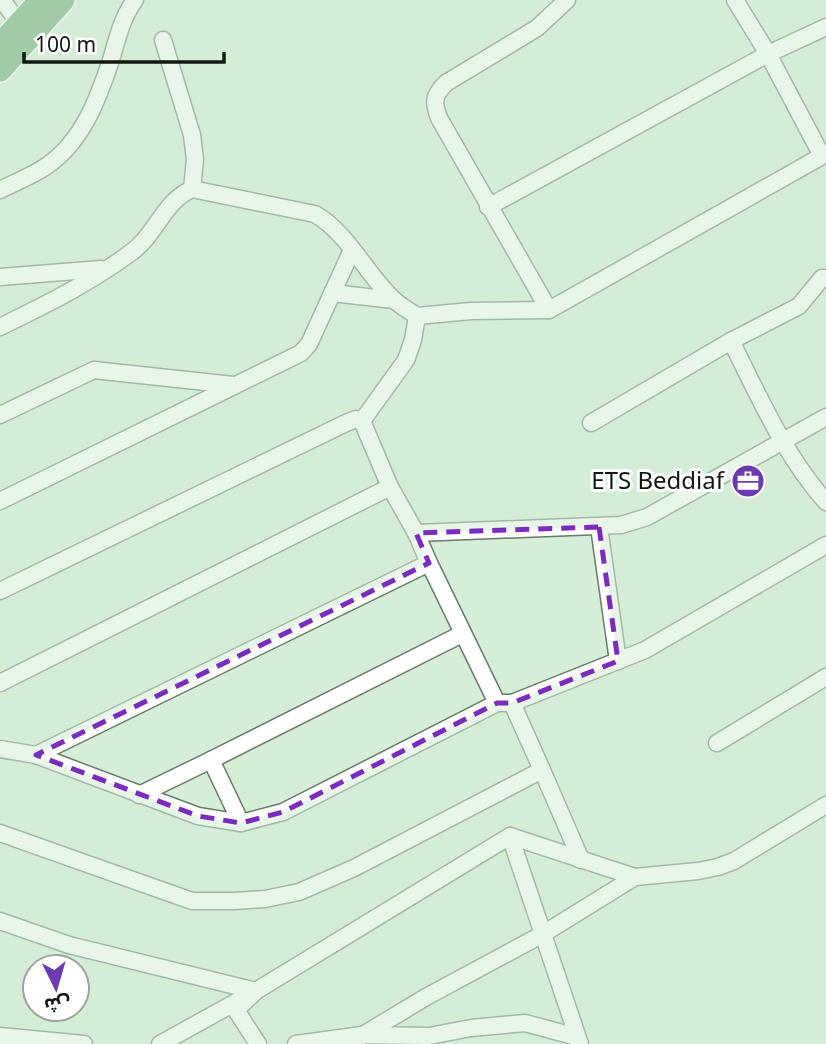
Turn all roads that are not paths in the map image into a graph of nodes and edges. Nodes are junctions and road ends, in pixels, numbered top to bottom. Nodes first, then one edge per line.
1 (2, 0) edge
2 (41, 0) edge
3 (63, 0) edge
4 (135, 0) edge
5 (567, 0) edge
6 (735, 0) edge
7 (826, 27) edge
8 (12, 37) edge
9 (163, 40) dead end
10 (768, 54) junction
11 (0, 70) edge
12 (824, 159) edge
13 (192, 189) junction
14 (0, 190) edge
15 (488, 207) junction
16 (352, 250) junction
17 (107, 269) junction
18 (1, 276) edge
19 (826, 278) edge
20 (332, 293) junction
21 (394, 300) junction
22 (549, 310) junction
23 (417, 316) junction
24 (0, 327) edge
25 (731, 341) junction
26 (233, 384) junction
27 (0, 415) edge
28 (826, 417) edge
29 (362, 421) junction
30 (590, 422) dead end
31 (783, 442) junction
32 (390, 487) junction
33 (0, 501) edge
34 (826, 502) edge
35 (600, 527) junction
36 (416, 533) junction
37 (826, 545) edge
38 (429, 563) junction
39 (0, 590) edge
40 (462, 634) junction
41 (618, 661) junction
42 (826, 677) edge
43 (0, 683) edge
44 (504, 703) junction
45 (717, 743) dead end
46 (0, 749) edge
47 (36, 755) junction
48 (211, 760) junction
49 (542, 770) junction
50 (139, 795) junction
51 (826, 804) edge
52 (241, 823) junction
53 (0, 833) edge
54 (509, 836) junction
55 (581, 860) junction
56 (635, 877) junction
57 (0, 921) edge
58 (544, 934) junction
59 (256, 991) junction
60 (0, 1037) edge
61 (355, 1039) edge
62 (578, 1041) edge
63 (84, 1044) edge
64 (160, 1044) edge
65 (257, 1044) edge
66 (296, 1044) edge

1 - 8 street
2 - 8 highway
3 - 8 highway
4 - 14 street
5 - 15 street
6 - 10 street
7 - 10 street
8 - 11 highway
9 - 13 street
10 - 12 street
10 - 15 street
12 - 22 street
13 - 16 street
13 - 17 street
15 - 22 street
16 - 20 street
16 - 21 street
17 - 18 street
17 - 24 street
19 - 25 street
20 - 21 street
20 - 26 street
21 - 23 street
22 - 23 street
23 - 29 street
25 - 30 street
25 - 31 street
26 - 27 street
26 - 33 street
28 - 31 street
29 - 32 street
29 - 39 street
31 - 34 street
31 - 35 street
32 - 36 street
32 - 43 street
35 - 36 street
35 - 41 street
36 - 38 street
37 - 41 street
38 - 40 street
38 - 47 street
40 - 44 street
40 - 48 street
41 - 44 street
42 - 45 street
44 - 49 street
44 - 52 street
46 - 47 street
47 - 50 street
48 - 50 street
48 - 52 street
49 - 53 street
49 - 55 street
50 - 52 street
51 - 56 street
54 - 55 street
54 - 58 street
54 - 59 street
55 - 56 street
56 - 58 street
57 - 59 street
58 - 61 street
58 - 62 street
59 - 64 street
59 - 65 street
60 - 63 street
61 - 62 street
61 - 66 street

